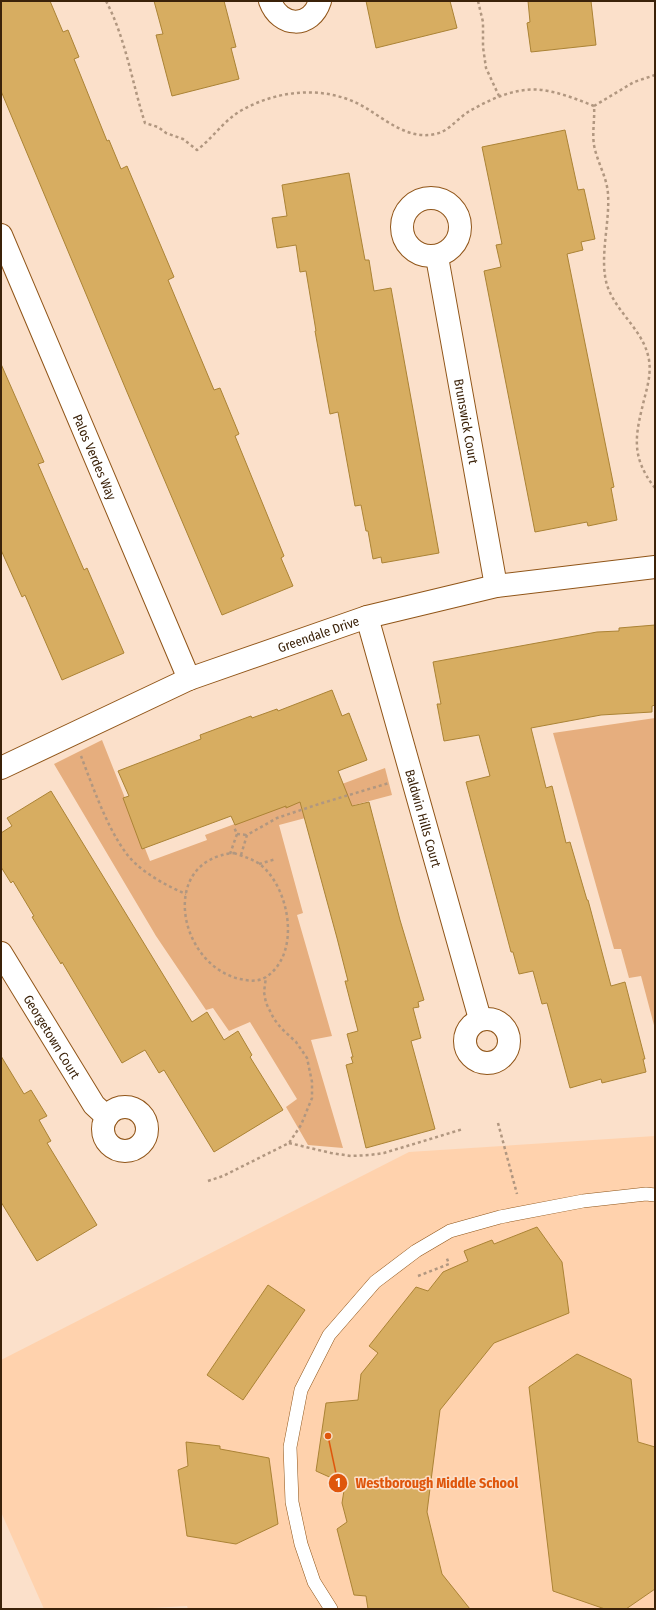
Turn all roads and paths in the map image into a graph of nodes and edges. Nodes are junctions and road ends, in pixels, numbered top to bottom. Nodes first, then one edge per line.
1 (106, 1) edge
2 (270, 1) edge
3 (320, 1) edge
4 (478, 1) edge
5 (655, 75) edge
6 (499, 96) junction
7 (594, 106) junction
8 (1, 235) edge
9 (437, 257) dead end
10 (655, 488) edge
11 (655, 567) edge
12 (496, 586) junction
13 (367, 617) junction
14 (189, 679) junction
15 (80, 754) dead end
16 (1, 768) edge
17 (392, 782) dead end
18 (234, 827) dead end
19 (237, 834) junction
20 (247, 835) junction
21 (230, 854) junction
22 (241, 856) junction
23 (276, 859) dead end
24 (259, 864) junction
25 (186, 894) junction
26 (1, 953) edge
27 (266, 977) junction
28 (480, 1019) dead end
29 (107, 1117) dead end
30 (498, 1123) dead end
31 (463, 1129) dead end
32 (288, 1142) junction
33 (208, 1181) dead end
34 (655, 1195) edge
35 (518, 1198) dead end
36 (448, 1264) dead end
37 (414, 1278) dead end
38 (332, 1609) edge

1 - 6 path
2 - 3 street
4 - 6 path
5 - 7 path
6 - 7 path
7 - 10 path
8 - 14 street, Palos Verdes Way
9 - 12 street, Brunswick Court
11 - 12 street, Greendale Drive
12 - 13 street, Greendale Drive
13 - 14 street, Greendale Drive
13 - 28 street, Baldwin Hills Court
14 - 16 street, Greendale Drive
15 - 25 path
17 - 20 path
18 - 19 path
19 - 20 path
19 - 21 path
20 - 22 path
21 - 22 path
21 - 25 path
22 - 24 path
23 - 24 path
24 - 27 path
25 - 27 path
26 - 29 street, Georgetown Court
27 - 32 path
30 - 35 path
31 - 32 path
32 - 33 path
34 - 38 lane
36 - 37 path

